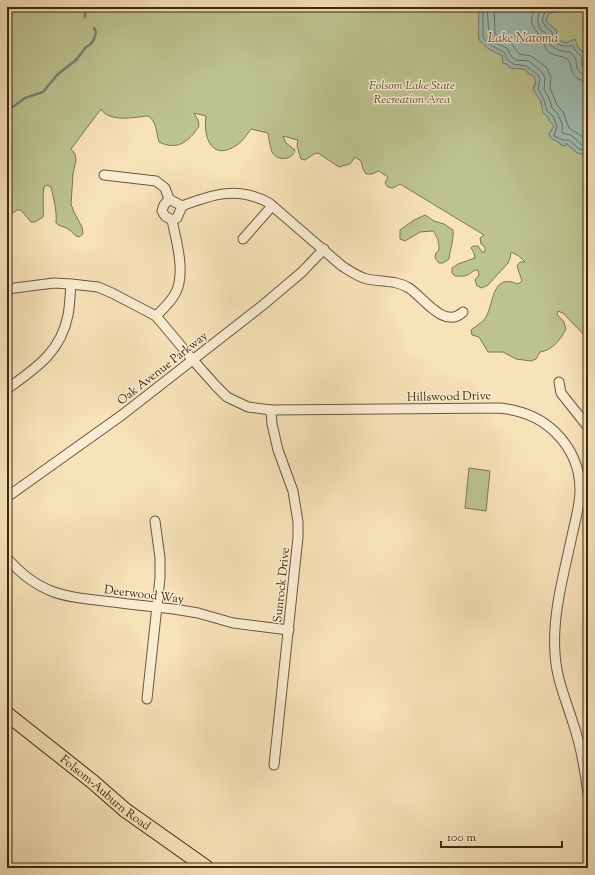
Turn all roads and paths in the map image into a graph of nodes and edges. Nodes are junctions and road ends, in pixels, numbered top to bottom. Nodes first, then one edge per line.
1 (104, 175) dead end
2 (170, 199) junction
3 (182, 206) junction
4 (272, 206) junction
5 (172, 220) junction
6 (243, 239) dead end
7 (324, 249) junction
8 (71, 284) junction
9 (7, 289) edge
10 (463, 312) dead end
11 (156, 316) junction
12 (192, 359) junction
13 (559, 382) dead end
14 (7, 389) edge
15 (271, 410) junction
16 (588, 427) edge
17 (584, 477) edge
18 (7, 497) edge
19 (155, 521) dead end
20 (7, 558) edge
21 (157, 607) junction
22 (289, 630) junction
23 (147, 699) dead end
24 (7, 714) edge
25 (274, 765) dead end
26 (588, 794) edge
27 (207, 868) edge

1 - 2 street
2 - 3 street
2 - 5 street
3 - 4 street
3 - 5 street
4 - 6 street
4 - 7 street
5 - 11 street
7 - 10 street
7 - 12 street, Oak Avenue Parkway
8 - 9 street, Hillswood Drive
8 - 11 street, Hillswood Drive
8 - 14 street
11 - 12 street, Hillswood Drive
12 - 15 street, Hillswood Drive
12 - 18 street, Oak Avenue Parkway
13 - 16 street
15 - 17 street, Hillswood Drive
15 - 22 street, Sunrock Drive
17 - 26 street, Hillswood Drive
19 - 21 street
20 - 21 street, Deerwood Way
21 - 22 street, Deerwood Way
21 - 23 street
22 - 25 street, Sunrock Drive
24 - 27 main road, Folsom-Auburn Road

